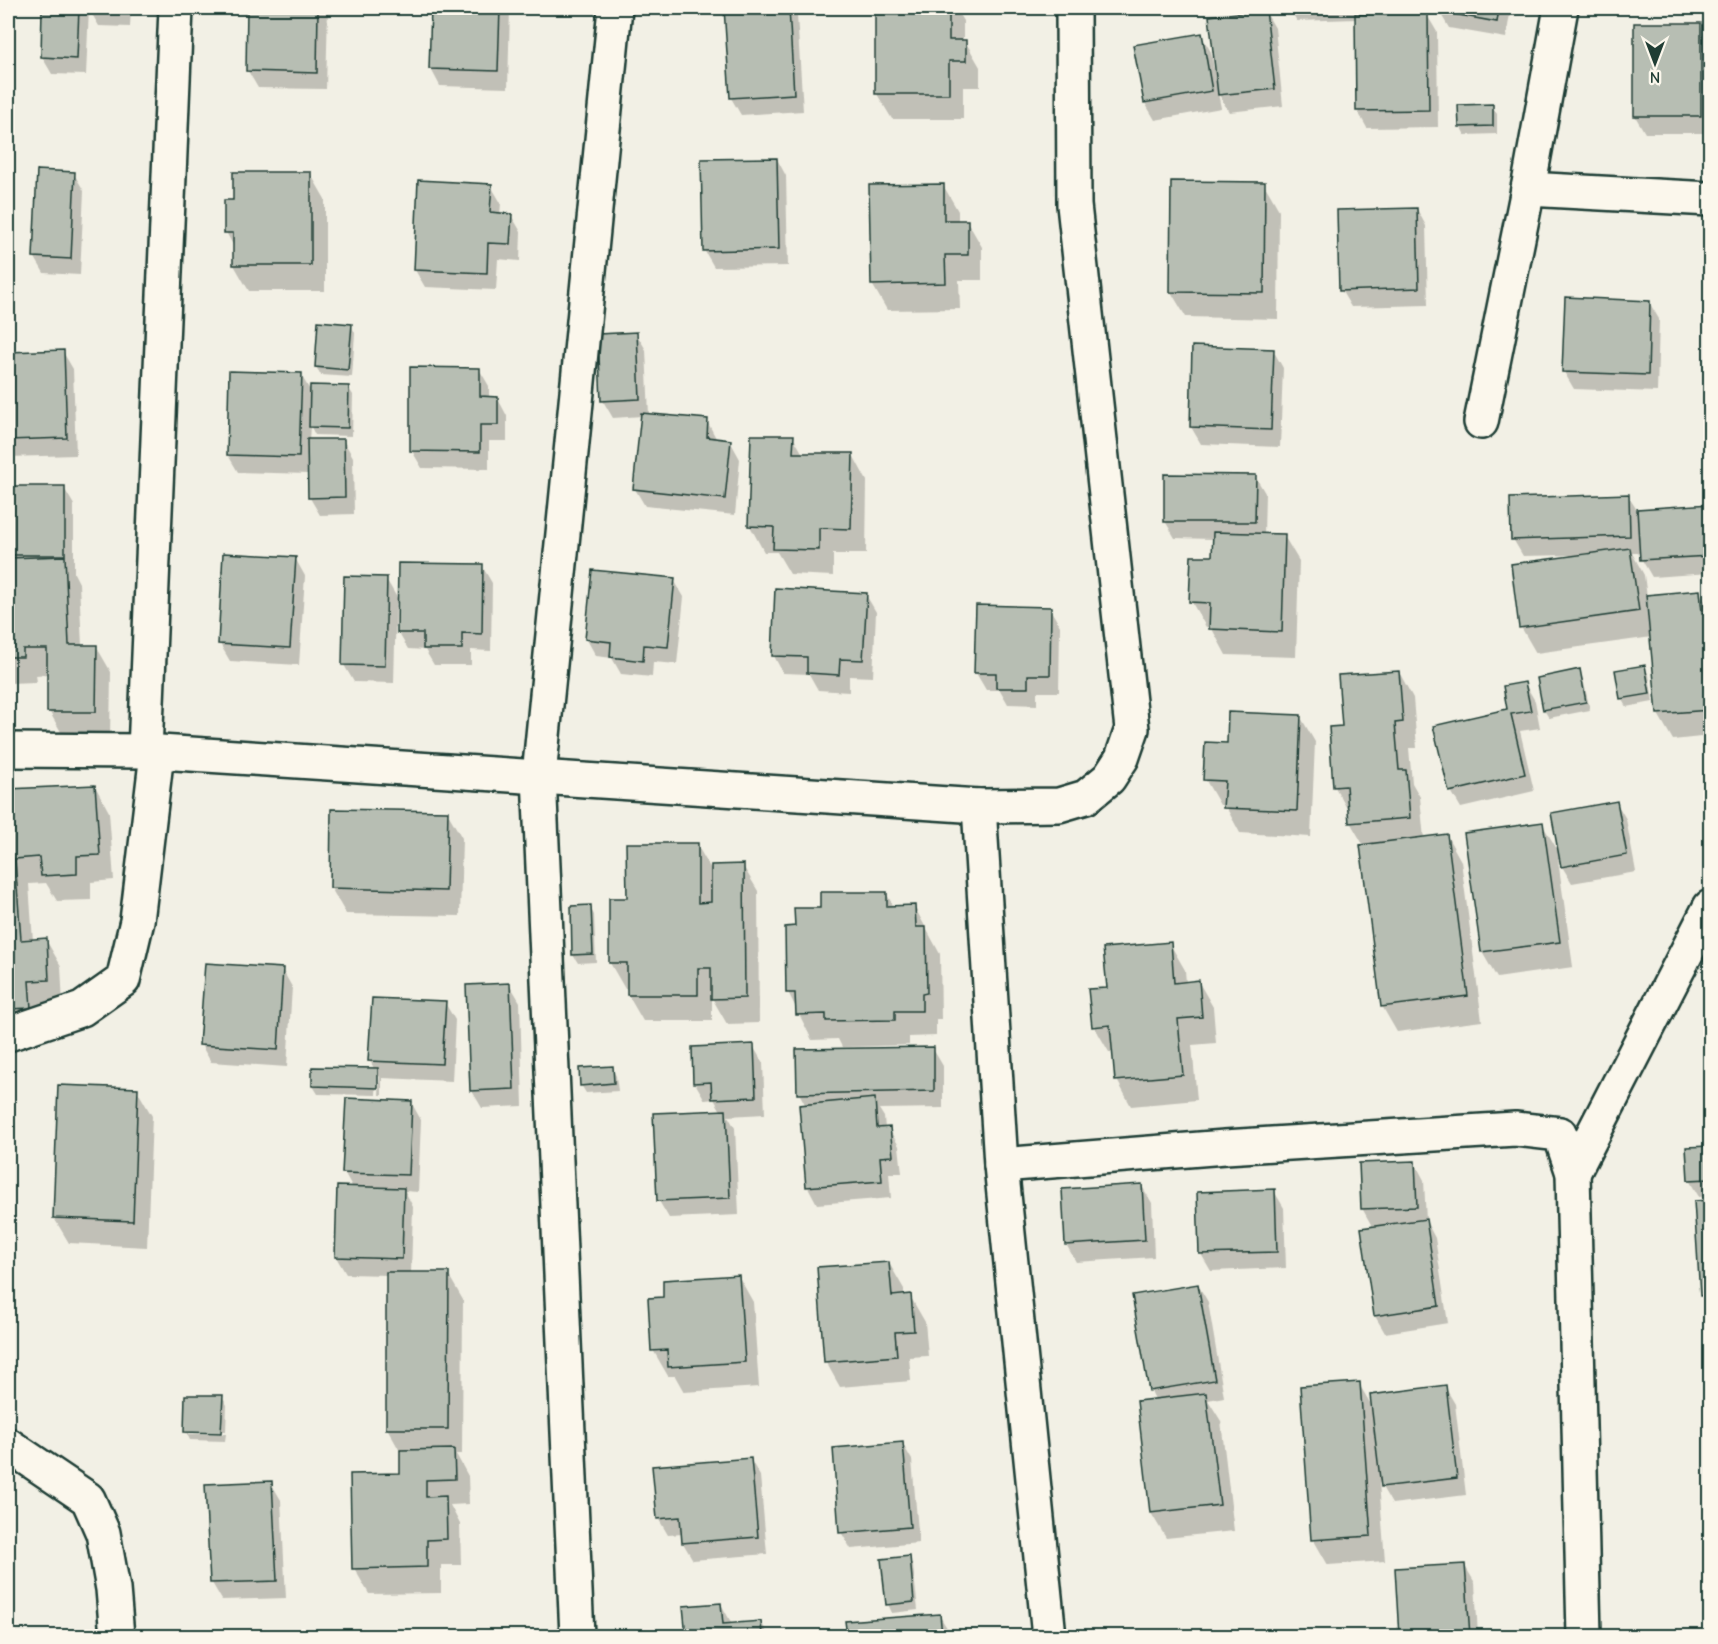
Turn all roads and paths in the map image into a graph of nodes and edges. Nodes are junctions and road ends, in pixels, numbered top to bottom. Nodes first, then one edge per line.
1 (176, 8) edge
2 (615, 8) edge
3 (1073, 8) edge
4 (1561, 8) edge
5 (1528, 189) junction
6 (1710, 199) edge
7 (1481, 422) dead end
8 (8, 750) edge
9 (151, 752) junction
10 (539, 776) junction
11 (979, 806) junction
12 (1710, 907) edge
13 (8, 1034) edge
14 (1001, 1165) junction
15 (1573, 1173) junction
16 (8, 1445) edge
17 (117, 1636) edge
18 (577, 1636) edge
19 (1049, 1636) edge
20 (1584, 1636) edge

1 - 9 street
2 - 10 street
3 - 11 street
4 - 5 street
5 - 6 street
5 - 7 street
8 - 9 street
9 - 10 street
9 - 13 street
10 - 11 street
10 - 18 street
11 - 14 street
12 - 15 street
14 - 15 street
14 - 19 street
15 - 20 street
16 - 17 street

